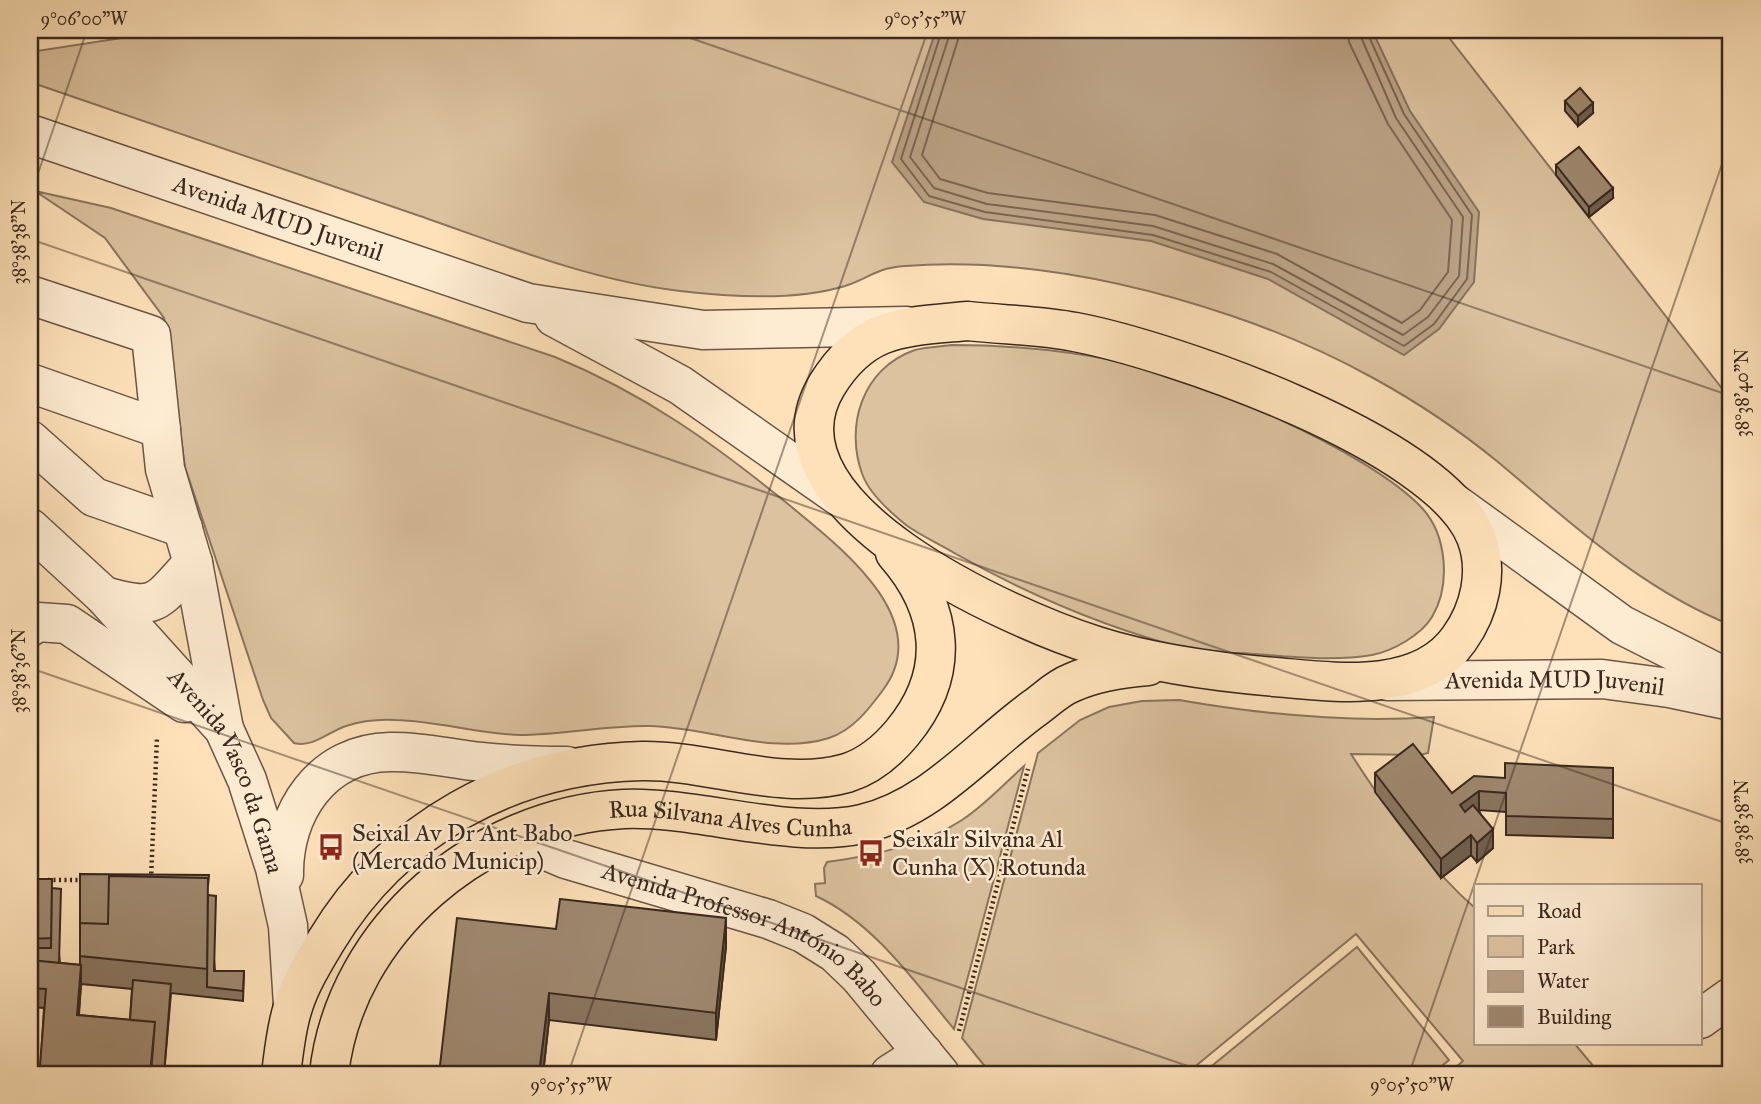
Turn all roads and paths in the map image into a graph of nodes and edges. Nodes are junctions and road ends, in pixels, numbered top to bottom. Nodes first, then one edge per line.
1 (30, 134) edge
2 (30, 295) edge
3 (528, 303) junction
4 (912, 326) junction
5 (30, 383) edge
6 (161, 429) junction
7 (30, 440) edge
8 (840, 497) junction
9 (1450, 500) junction
10 (30, 528) edge
11 (873, 528) junction
12 (188, 545) junction
13 (104, 596) junction
14 (30, 627) edge
15 (1171, 663) junction
16 (1731, 680) edge
17 (1378, 682) junction
18 (1731, 701) edge
19 (224, 729) junction
20 (157, 737) dead end
21 (1031, 759) dead end
22 (601, 764) junction
23 (519, 834) junction
24 (39, 880) edge
25 (86, 880) edge
26 (138, 881) edge
27 (288, 926) junction
28 (1731, 997) edge
29 (293, 1006) junction
30 (1702, 1018) edge
31 (931, 1064) edge
32 (281, 1074) edge
33 (329, 1074) edge
34 (890, 1074) edge

1 - 3 street, Avenida MUD Juvenil
2 - 6 street
3 - 4 street, Avenida MUD Juvenil
3 - 8 street, Avenida MUD Juvenil
4 - 8 main road
4 - 9 main road
5 - 6 street
6 - 12 street
7 - 12 street
8 - 11 main road
9 - 16 street, Avenida MUD Juvenil
9 - 17 main road
10 - 13 street, Avenida Vasco da Gama
11 - 15 main road
11 - 22 main road, Rua Silvana Alves Cunha
12 - 13 street
12 - 19 street
13 - 19 street, Avenida Vasco da Gama
14 - 19 street
15 - 17 main road
15 - 23 main road, Rua Silvana Alves Cunha
17 - 18 street, Avenida MUD Juvenil
19 - 27 street, Avenida Vasco da Gama
20 - 26 path
21 - 31 path
22 - 27 street
22 - 29 main road, Rua Silvana Alves Cunha
23 - 31 street, Avenida Professor António Babo
23 - 33 main road, Rua Silvana Alves Cunha
24 - 25 path
27 - 29 street, Avenida Vasco da Gama
28 - 30 street
29 - 32 main road, Avenida Vasco da Gama
31 - 34 street

